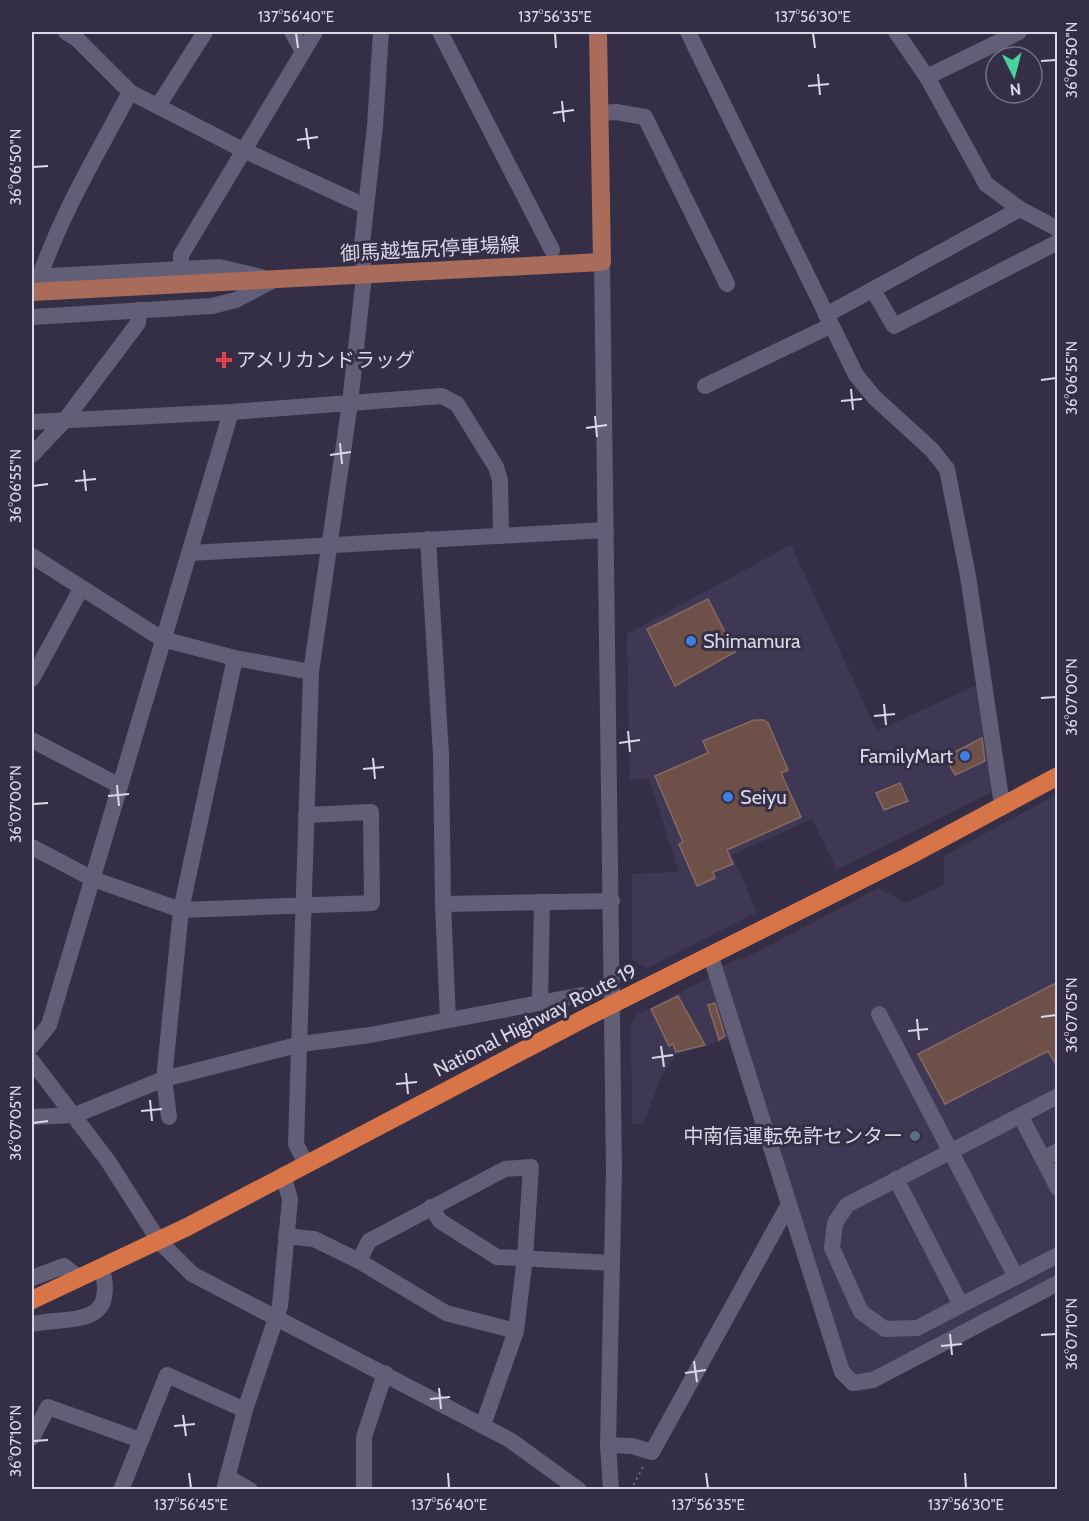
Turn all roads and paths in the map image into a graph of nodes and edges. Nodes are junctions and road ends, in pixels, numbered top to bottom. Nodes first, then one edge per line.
1 (66, 32) edge
2 (205, 32) edge
3 (292, 32) edge
4 (315, 32) edge
5 (381, 32) edge
6 (440, 32) edge
7 (598, 32) edge
8 (688, 32) edge
9 (896, 32) edge
10 (1019, 32) edge
11 (303, 51) junction
12 (927, 76) junction
13 (130, 92) junction
14 (158, 106) junction
15 (600, 114) junction
16 (243, 150) junction
17 (365, 206) junction
18 (1020, 209) junction
19 (1058, 229) edge
20 (1058, 242) edge
21 (552, 250) dead end
22 (602, 262) junction
23 (181, 268) junction
24 (364, 276) junction
25 (274, 280) junction
26 (34, 282) edge
27 (726, 285) dead end
28 (873, 290) junction
29 (139, 310) junction
30 (32, 316) edge
31 (828, 321) junction
32 (705, 386) dead end
33 (350, 403) junction
34 (231, 412) junction
35 (65, 420) junction
36 (32, 422) edge
37 (32, 454) edge
38 (606, 530) junction
39 (501, 536) junction
40 (428, 539) junction
41 (328, 545) junction
42 (190, 553) junction
43 (32, 556) edge
44 (81, 589) junction
45 (162, 639) junction
46 (235, 658) junction
47 (311, 672) junction
48 (32, 679) edge
49 (32, 740) edge
50 (1058, 776) edge
51 (120, 786) junction
52 (1002, 805) junction
53 (306, 814) junction
54 (32, 847) edge
55 (93, 879) junction
56 (612, 901) junction
57 (542, 902) junction
58 (443, 904) junction
59 (303, 906) junction
60 (181, 910) junction
61 (711, 957) junction
62 (582, 995) dead end
63 (540, 1001) junction
64 (613, 1005) junction
65 (879, 1014) dead end
66 (448, 1020) junction
67 (301, 1044) junction
68 (32, 1046) edge
69 (32, 1061) edge
70 (164, 1079) junction
71 (1058, 1096) edge
72 (75, 1115) junction
73 (1020, 1115) junction
74 (32, 1117) edge
75 (169, 1117) dead end
76 (951, 1151) junction
77 (1050, 1155) edge
78 (306, 1164) junction
79 (283, 1175) junction
80 (896, 1179) junction
81 (1057, 1188) edge
82 (789, 1204) junction
83 (431, 1208) junction
84 (286, 1236) junction
85 (159, 1241) junction
86 (1058, 1255) edge
87 (525, 1258) junction
88 (359, 1261) junction
89 (612, 1263) junction
90 (102, 1268) junction
91 (1016, 1277) junction
92 (32, 1278) edge
93 (79, 1278) junction
94 (1058, 1283) edge
95 (32, 1300) edge
96 (961, 1305) junction
97 (276, 1318) junction
98 (32, 1324) edge
99 (516, 1331) junction
100 (385, 1373) junction
101 (245, 1410) junction
102 (483, 1425) junction
103 (32, 1438) edge
104 (140, 1440) junction
105 (608, 1445) junction
106 (652, 1452) junction
107 (226, 1484) edge
108 (121, 1490) edge
109 (250, 1490) edge
110 (364, 1490) edge
111 (579, 1490) edge
112 (611, 1490) edge
113 (631, 1490) edge

1 - 13 street
2 - 14 street
3 - 11 street
4 - 11 street
5 - 17 street
6 - 21 street
7 - 15 main road
8 - 31 street
9 - 12 street
10 - 12 street
11 - 16 street
12 - 18 street
13 - 14 street
13 - 26 street
14 - 16 street
15 - 22 main road
15 - 27 street
16 - 17 street
16 - 23 street
17 - 24 street
18 - 19 street
18 - 28 street
20 - 28 street
22 - 24 main road, 御馬越塩尻停車場線
22 - 38 street
23 - 25 street
23 - 26 street
24 - 25 main road, 御馬越塩尻停車場線
24 - 33 street
25 - 26 main road, 御馬越塩尻停車場線
25 - 29 street
28 - 31 street
29 - 30 street
29 - 35 street
31 - 32 street
31 - 52 street
33 - 34 street
33 - 39 street
33 - 41 street
34 - 35 street
34 - 42 street
35 - 36 street
35 - 37 street
38 - 39 street
38 - 56 street
39 - 40 street
40 - 41 street
40 - 58 street
41 - 42 street
41 - 47 street
42 - 45 street
43 - 44 street
44 - 45 street
44 - 48 street
45 - 46 street
45 - 51 street
46 - 47 street
46 - 60 street
47 - 53 street
49 - 51 street
50 - 52 highway, National Highway Route 19
51 - 55 street
52 - 61 highway, National Highway Route 19
53 - 59 street
53 - 59 street
54 - 55 street
55 - 60 street
55 - 68 street
56 - 57 street
56 - 64 street
57 - 58 street
57 - 63 street
58 - 66 street
59 - 60 street
59 - 67 street
60 - 70 street
61 - 64 highway, National Highway Route 19
61 - 82 street
62 - 63 street
63 - 66 street
64 - 78 highway, National Highway Route 19
64 - 89 street
65 - 76 street
66 - 67 street
67 - 70 street
67 - 78 street
69 - 72 street
70 - 72 street
70 - 75 street
71 - 73 street
72 - 74 street
72 - 85 street
73 - 76 street
73 - 77 street
76 - 80 street
76 - 91 street
77 - 81 street
78 - 79 highway, National Highway Route 19
79 - 84 street
79 - 85 highway, National Highway Route 19
80 - 96 street
80 - 96 street
82 - 94 street
82 - 106 street
83 - 87 street
83 - 87 street
83 - 88 street
84 - 88 street
84 - 97 street
85 - 90 highway, National Highway Route 19
85 - 97 street
86 - 91 street
87 - 89 street
87 - 99 street
88 - 99 street
89 - 105 street
90 - 93 highway, National Highway Route 19
90 - 98 street
91 - 96 street
92 - 93 street
93 - 95 highway, National Highway Route 19
97 - 100 street
97 - 101 street
99 - 102 street
100 - 102 street
100 - 110 street
101 - 104 street
101 - 107 street
102 - 111 street
103 - 104 street
104 - 108 street
105 - 106 street
105 - 112 street
106 - 113 path
107 - 109 street

